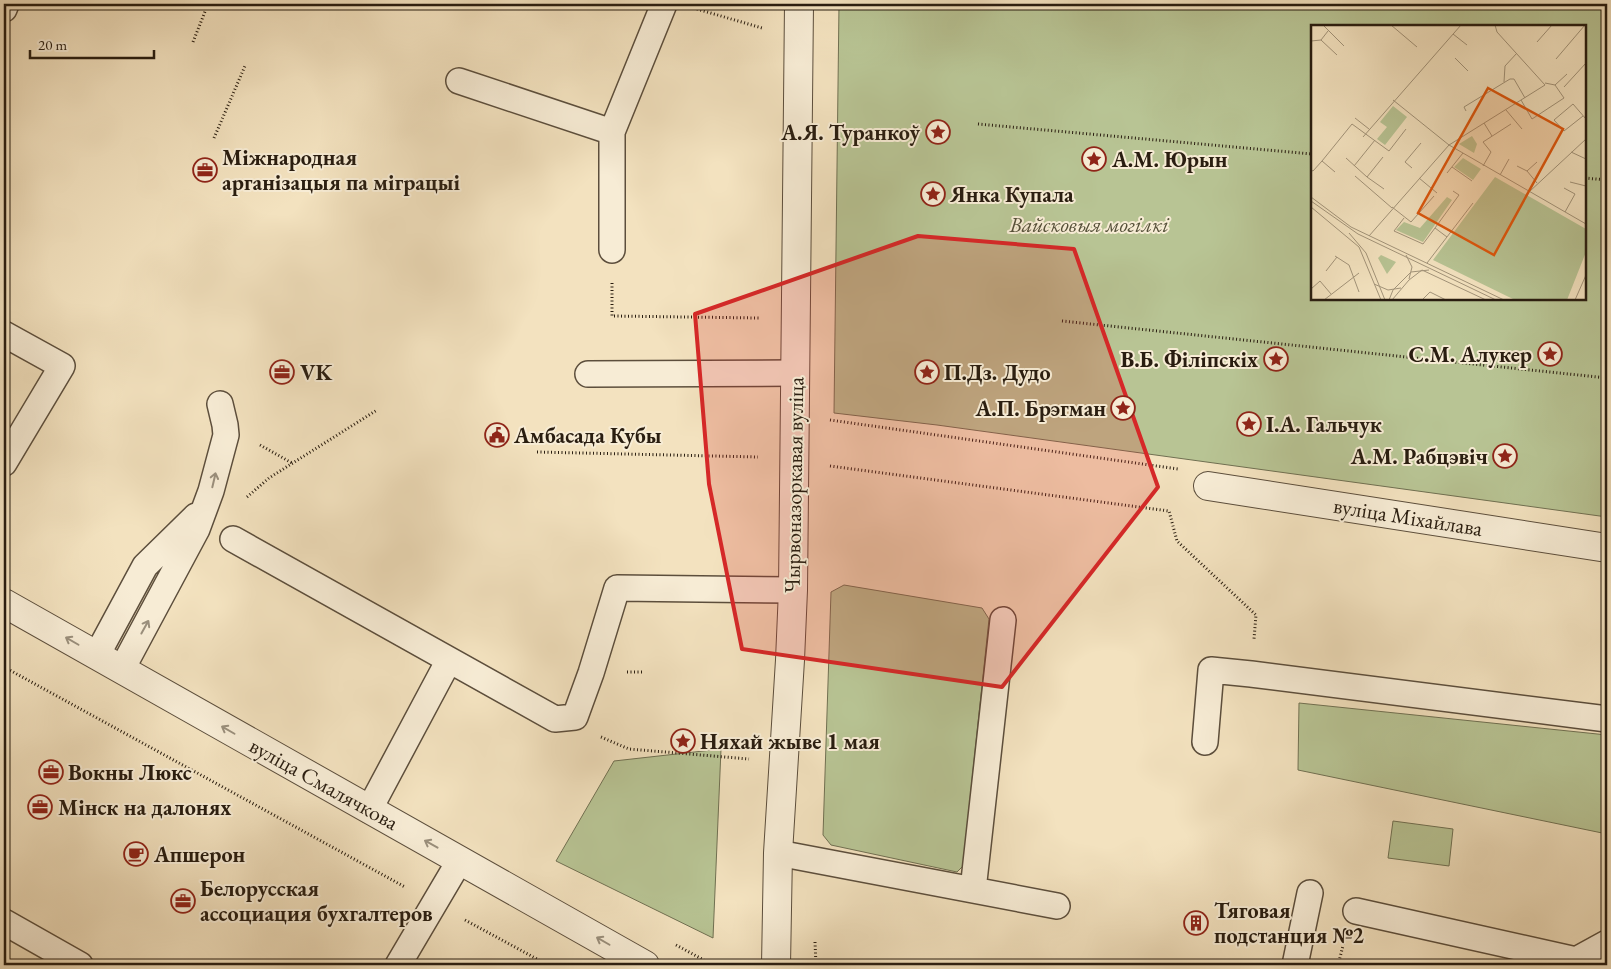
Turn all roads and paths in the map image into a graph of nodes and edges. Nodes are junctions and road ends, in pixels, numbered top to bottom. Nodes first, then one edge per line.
1 (6, 4) edge
2 (208, 4) edge
3 (664, 4) edge
4 (799, 4) edge
5 (690, 6) dead end
6 (4, 9) edge
7 (770, 31) dead end
8 (193, 42) dead end
9 (245, 66) dead end
10 (459, 81) dead end
11 (978, 124) dead end
12 (612, 132) junction
13 (214, 138) dead end
14 (1311, 154) edge
15 (1586, 178) edge
16 (1607, 180) edge
17 (612, 250) joint
18 (765, 318) dead end
19 (1062, 321) dead end
20 (4, 334) edge
21 (794, 373) junction
22 (588, 374) dead end
23 (1607, 378) edge
24 (220, 404) dead end
25 (537, 452) dead end
26 (794, 458) junction
27 (4, 463) edge
28 (822, 465) dead end
29 (1208, 486) dead end
30 (207, 506) junction
31 (233, 540) dead end
32 (1607, 548) edge
33 (793, 590) junction
34 (4, 602) edge
35 (1002, 620) dead end
36 (98, 655) junction
37 (449, 660) junction
38 (4, 667) edge
39 (122, 669) junction
40 (1251, 674) junction
41 (555, 719) junction
42 (1607, 719) edge
43 (1205, 742) dead end
44 (752, 759) dead end
45 (369, 810) junction
46 (778, 853) junction
47 (460, 860) junction
48 (973, 890) junction
49 (1310, 893) dead end
50 (435, 903) junction
51 (1057, 906) dead end
52 (1356, 911) dead end
53 (4, 922) edge
54 (1607, 943) edge
55 (80, 965) edge
56 (398, 965) edge
57 (548, 965) edge
58 (645, 965) edge
59 (776, 965) edge
60 (1295, 965) edge

1 - 6 lane
2 - 8 path
3 - 12 lane
4 - 21 street, Чырвоназоркавая вуліца
5 - 7 path
9 - 13 path
10 - 12 lane
11 - 14 path
12 - 17 lane
15 - 16 path
17 - 18 path
19 - 23 path
20 - 27 lane
21 - 22 lane
21 - 26 street, Чырвоназоркавая вуліца
30 -> 24 lane
25 - 26 path
26 - 33 street, Чырвоназоркавая вуліца
28 - 40 path
29 - 32 street, вуліца Міхайлава
30 - 36 lane
39 -> 30 lane
31 - 37 lane
33 - 41 lane
33 - 46 street, Чырвоназоркавая вуліца
36 -> 34 street, вуліца Смалячкова
35 - 48 lane
36 - 39 street, вуліца Смалячкова
37 - 41 lane
37 - 45 lane
38 - 50 path
45 -> 39 street, вуліца Смалячкова
40 - 42 lane
40 - 43 lane
41 - 44 path
47 -> 45 street, вуліца Смалячкова
46 - 48 lane
46 - 59 street, Чырвоназоркавая вуліца
47 - 50 lane
58 -> 47 street, вуліца Смалячкова
48 - 51 lane
49 - 60 lane
50 - 56 lane
50 - 57 path
52 - 54 lane
53 - 55 lane

